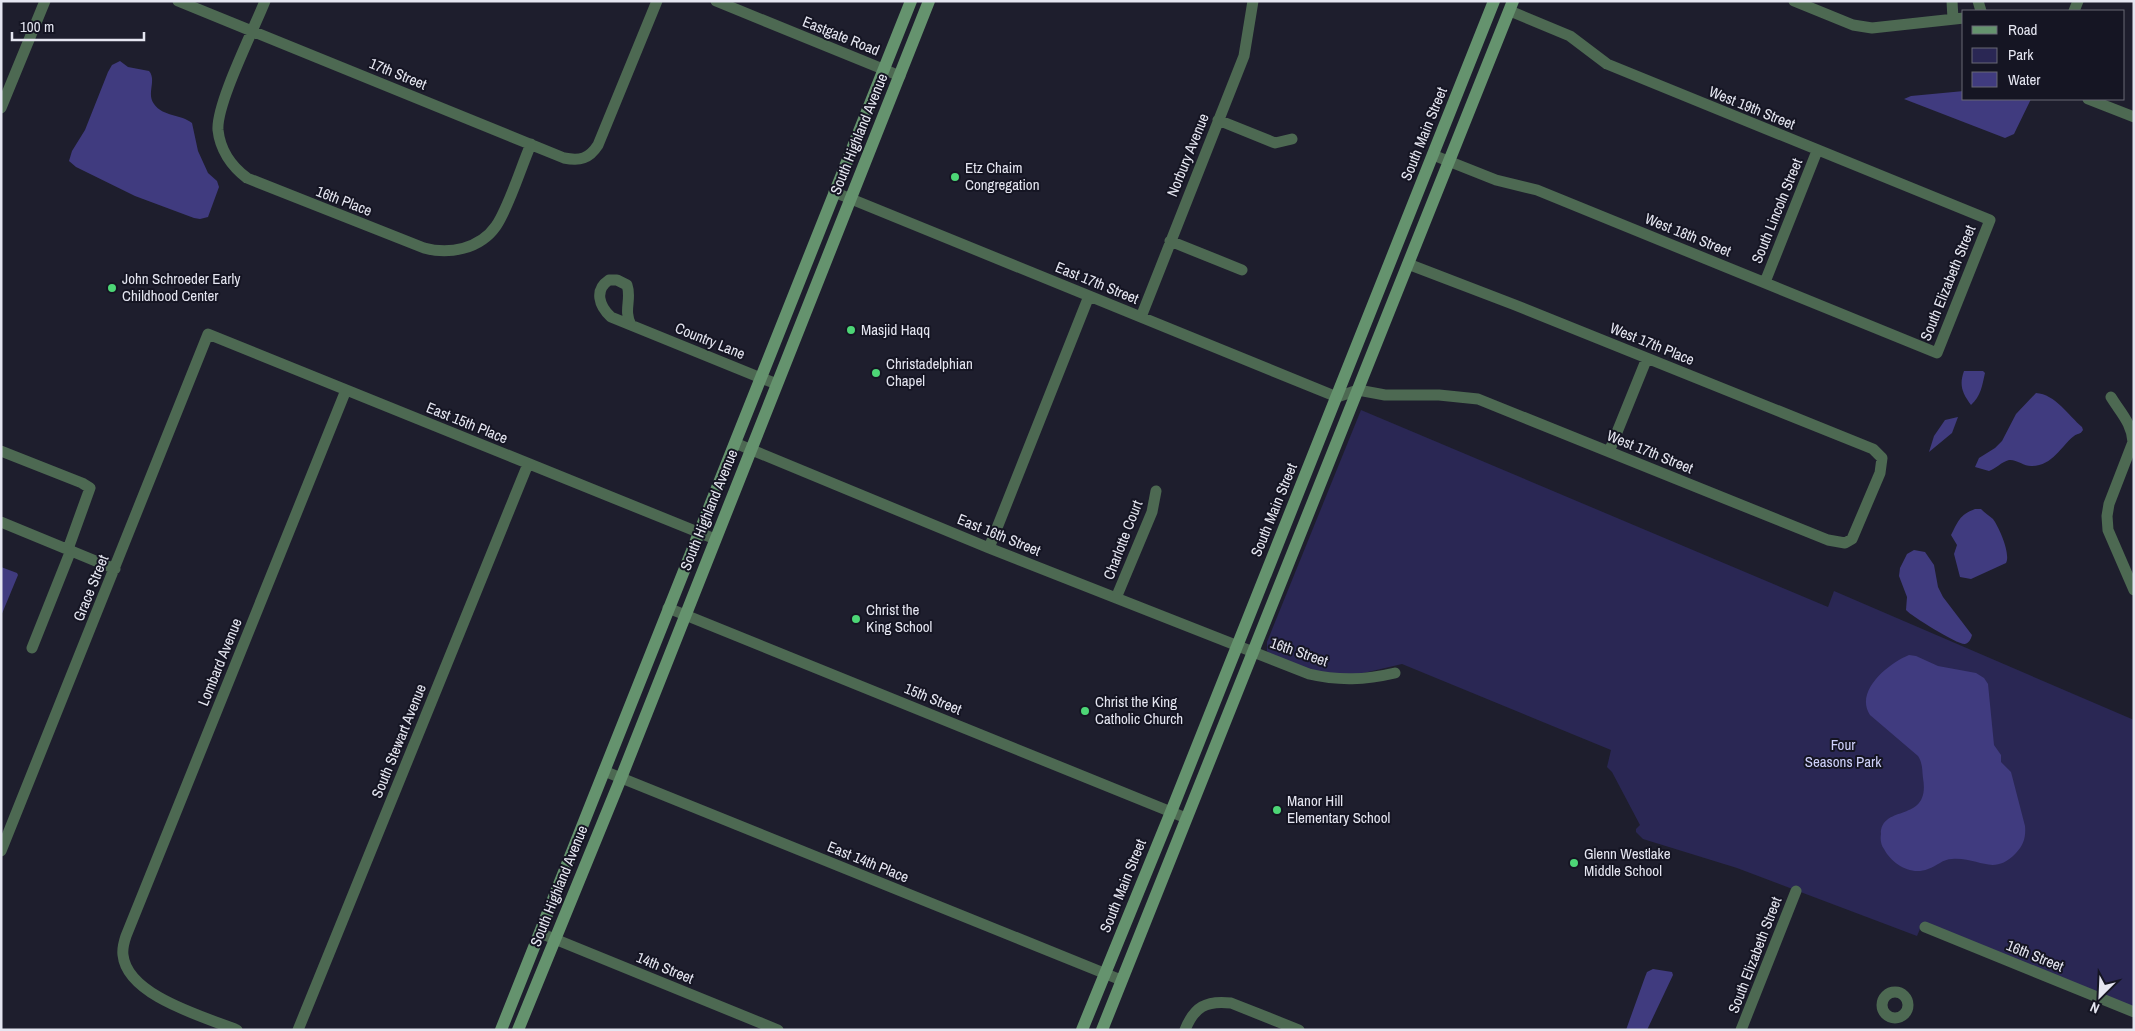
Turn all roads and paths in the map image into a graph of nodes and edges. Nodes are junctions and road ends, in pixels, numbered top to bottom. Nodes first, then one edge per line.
1 (44, 1) edge
2 (178, 1) edge
3 (266, 1) edge
4 (657, 1) edge
5 (716, 1) edge
6 (911, 1) edge
7 (929, 1) edge
8 (1254, 1) edge
9 (1494, 1) edge
10 (1794, 1) edge
11 (1952, 1) edge
12 (1511, 6) edge
13 (1958, 19) edge
14 (253, 32) junction
15 (884, 70) junction
16 (900, 76) junction
17 (2091, 100) edge
18 (1, 108) edge
19 (2134, 117) edge
20 (1218, 120) junction
21 (1292, 139) dead end
22 (531, 144) junction
23 (1818, 151) junction
24 (1433, 155) junction
25 (1449, 161) junction
26 (834, 192) junction
27 (851, 199) junction
28 (1990, 220) joint
29 (1170, 242) junction
30 (1408, 264) junction
31 (1242, 270) dead end
32 (1765, 282) junction
33 (1089, 296) junction
34 (1141, 317) junction
35 (631, 325) dead end
36 (208, 334) joint
37 (1930, 350) joint
38 (1647, 358) junction
39 (761, 378) junction
40 (777, 384) junction
41 (346, 390) junction
42 (1348, 394) junction
43 (2110, 397) dead end
44 (735, 443) junction
45 (751, 450) junction
46 (1, 451) edge
47 (1609, 452) junction
48 (1882, 458) joint
49 (528, 464) junction
50 (1156, 492) dead end
51 (1, 522) edge
52 (699, 532) junction
53 (715, 539) junction
54 (989, 548) junction
55 (69, 550) junction
56 (115, 569) junction
57 (2134, 590) edge
58 (1116, 598) junction
59 (668, 608) junction
60 (685, 615) junction
61 (1236, 646) junction
62 (32, 648) dead end
63 (1253, 652) junction
64 (1395, 673) dead end
65 (604, 771) junction
66 (621, 778) junction
67 (1171, 812) junction
68 (1186, 818) junction
69 (1, 851) edge
70 (1796, 891) dead end
71 (1924, 927) dead end
72 (540, 933) junction
73 (555, 940) junction
74 (1105, 974) junction
75 (1121, 980) junction
76 (2134, 1012) edge
77 (236, 1030) edge
78 (298, 1030) edge
79 (500, 1030) edge
80 (518, 1030) edge
81 (778, 1030) edge
82 (1082, 1030) edge
83 (1102, 1030) edge
84 (1185, 1030) edge
85 (1299, 1030) edge
86 (1741, 1030) edge

1 - 18 street
2 - 14 street, 17th Street
3 - 14 street, 16th Place
4 - 22 street, 17th Street
5 - 15 street, Eastgate Road
6 - 15 main road, South Highland Avenue
7 - 16 main road, South Highland Avenue
8 - 20 street, Norbury Avenue
9 - 24 main road, South Main Street
10 - 13 street
11 - 13 street
12 - 23 street, West 19th Street
12 - 25 main road, South Main Street
14 - 22 street, 17th Street
14 - 22 street, 16th Place
15 - 16 street, Eastgate Road
15 - 26 main road, South Highland Avenue
16 - 27 main road, South Highland Avenue
17 - 19 street
20 - 21 street
20 - 29 street, Norbury Avenue
23 - 28 street, West 19th Street
23 - 32 street, South Lincoln Street
24 - 25 street, West 18th Street
24 - 42 main road, South Main Street
25 - 30 main road, South Main Street
25 - 32 street, West 18th Street
26 - 27 street, East 17th Street
26 - 39 main road, South Highland Avenue
27 - 33 street, East 17th Street
27 - 40 main road, South Highland Avenue
28 - 37 street, South Elizabeth Street
29 - 31 street
29 - 34 street, Norbury Avenue
30 - 38 street, West 17th Place
30 - 42 main road, South Main Street
32 - 37 street, West 18th Street
33 - 34 street, East 17th Street
33 - 54 street
34 - 42 street, East 17th Street
35 - 39 street, Country Lane
36 - 41 street, East 15th Place
36 - 56 street, Grace Street
38 - 47 street
38 - 48 street, West 17th Place
39 - 40 street, Country Lane
39 - 44 main road, South Highland Avenue
40 - 45 main road, South Highland Avenue
41 - 49 street, East 15th Place
41 - 77 street, Lombard Avenue
42 - 47 street, West 17th Street
42 - 61 main road, South Main Street
42 - 63 main road, South Main Street
43 - 57 street
44 - 45 street, East 16th Street
44 - 52 main road, South Highland Avenue
45 - 53 main road, South Highland Avenue
45 - 54 street, East 16th Street
46 - 55 street
47 - 48 street, West 17th Street
49 - 52 street, East 15th Place
49 - 78 street, South Stewart Avenue
50 - 58 street, Charlotte Court
51 - 55 street
52 - 53 street, East 15th Place
52 - 59 main road, South Highland Avenue
53 - 60 main road, South Highland Avenue
54 - 58 street, East 16th Street
55 - 56 street
55 - 62 street
56 - 69 street, Grace Street
58 - 61 street, East 16th Street
59 - 60 street, 15th Street
59 - 65 main road, South Highland Avenue
60 - 66 main road, South Highland Avenue
60 - 67 street, 15th Street
61 - 63 street, East 16th Street
61 - 67 main road, South Main Street
63 - 64 street, 16th Street
63 - 68 main road, South Main Street
65 - 66 street, East 14th Place
65 - 72 main road, South Highland Avenue
66 - 73 main road, South Highland Avenue
66 - 74 street, East 14th Place
67 - 68 street, 15th Street
67 - 74 main road, South Main Street
68 - 75 main road, South Main Street
70 - 86 street, South Elizabeth Street
71 - 76 street, 16th Street
72 - 73 street, 14th Street
72 - 79 main road, South Highland Avenue
73 - 80 main road, South Highland Avenue
73 - 81 street, 14th Street
74 - 75 street, East 14th Place
74 - 82 main road, South Main Street
75 - 83 main road, South Main Street
84 - 85 street

